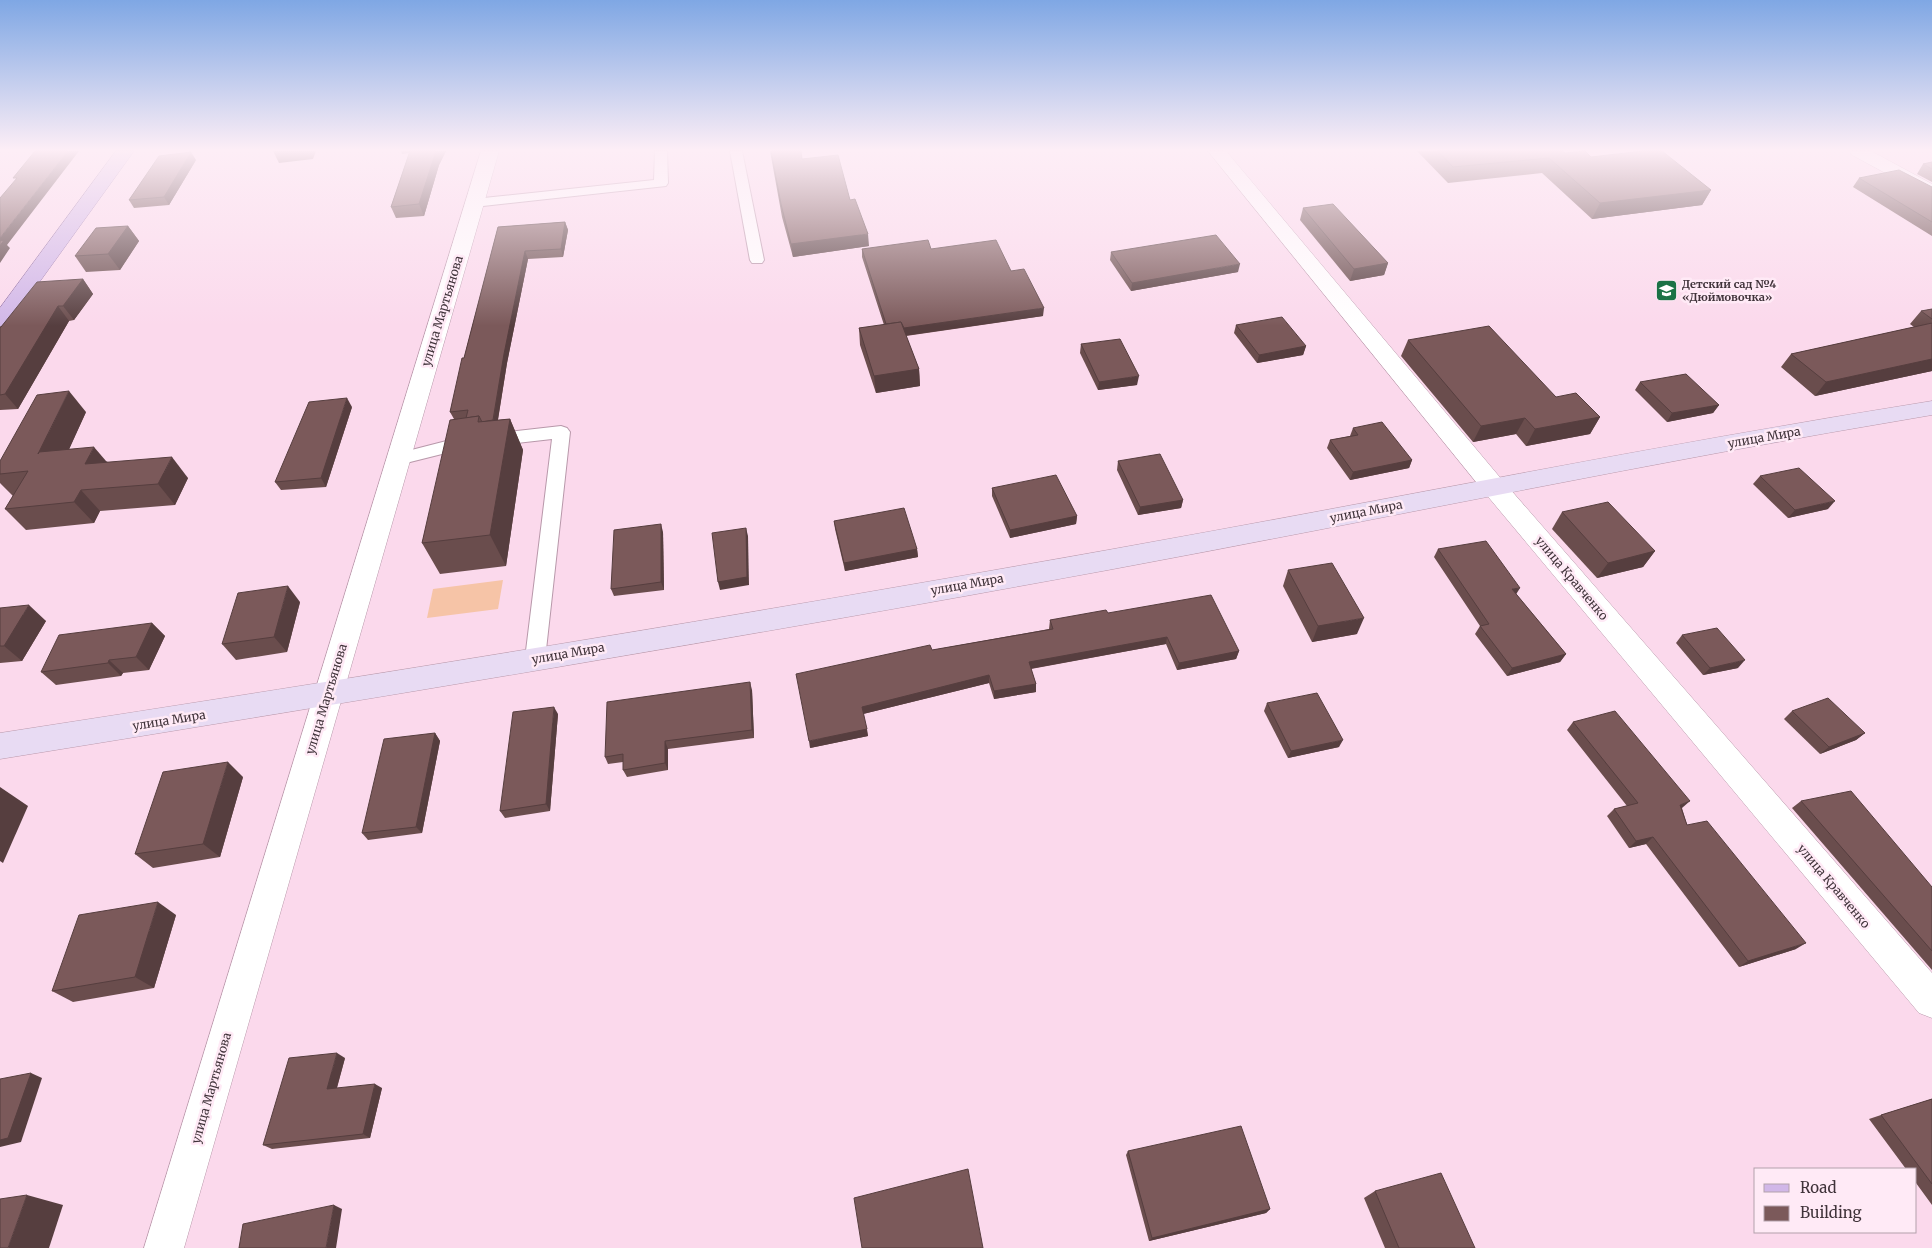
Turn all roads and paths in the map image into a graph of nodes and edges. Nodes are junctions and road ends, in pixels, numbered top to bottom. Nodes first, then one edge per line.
1 (83, 209) edge
2 (472, 209) edge
3 (747, 209) edge
4 (1265, 209) edge
5 (757, 260) dead end
6 (0, 323) edge
7 (1932, 408) edge
8 (398, 459) junction
9 (1494, 487) junction
10 (535, 659) junction
11 (327, 695) junction
12 (0, 746) edge
13 (1932, 1000) edge
14 (164, 1248) edge

1 - 6 main road
2 - 8 street, улица Мартьянова
3 - 5 lane
4 - 9 street, улица Кравченко
7 - 9 main road, улица Мира
8 - 10 lane
8 - 11 street, улица Мартьянова
9 - 10 main road, улица Мира
9 - 13 street, улица Кравченко
10 - 11 main road, улица Мира
11 - 12 main road, улица Мира
11 - 14 street, улица Мартьянова

